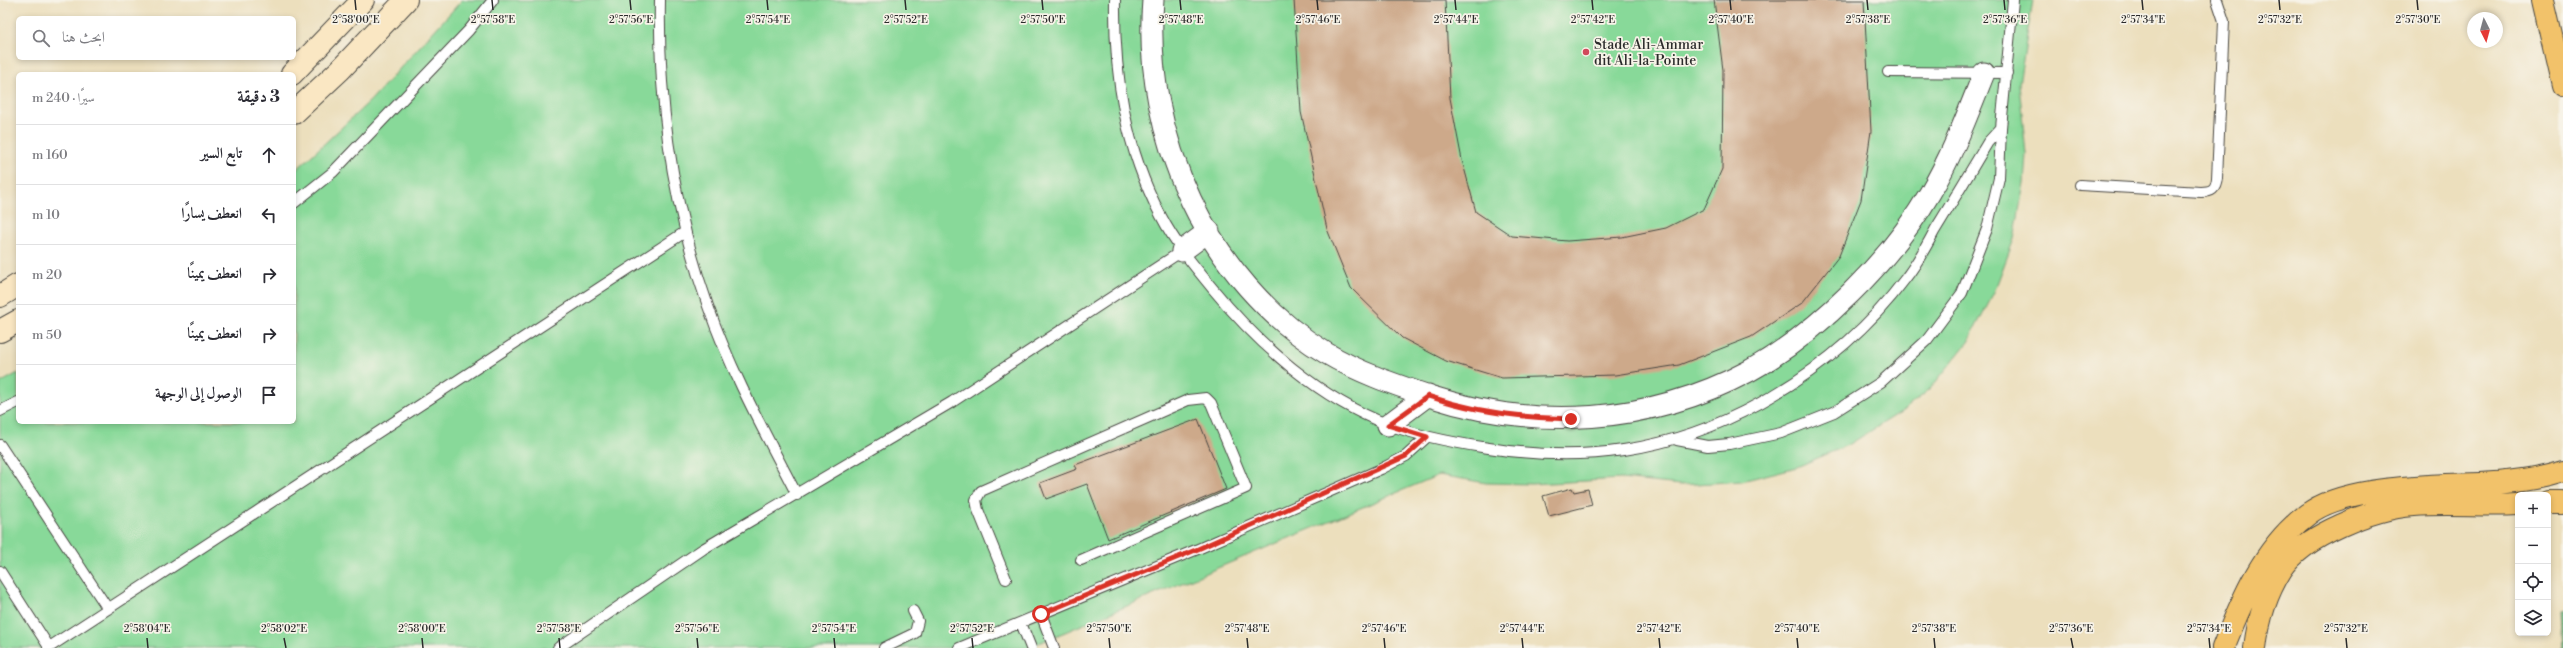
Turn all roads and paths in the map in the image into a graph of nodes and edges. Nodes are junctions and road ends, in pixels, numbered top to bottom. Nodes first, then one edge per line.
1 (363, 0) edge
2 (406, 0) edge
3 (493, 0) edge
4 (660, 0) edge
5 (1115, 0) edge
6 (1153, 0) edge
7 (2013, 0) edge
8 (2217, 0) edge
9 (2543, 0) edge
10 (294, 72) edge
11 (1888, 72) dead end
12 (1984, 73) junction
13 (2007, 73) junction
14 (2563, 86) edge
15 (296, 111) edge
16 (2001, 128) junction
17 (2080, 185) dead end
18 (296, 201) edge
19 (685, 232) junction
20 (1209, 232) junction
21 (1182, 252) junction
22 (16, 286) edge
23 (0, 296) edge
24 (16, 322) edge
25 (0, 331) edge
26 (1428, 396) junction
27 (16, 403) edge
28 (0, 411) edge
29 (1388, 425) junction
30 (1427, 437) junction
31 (1677, 440) junction
32 (0, 445) edge
33 (2563, 471) edge
34 (797, 495) junction
35 (2551, 503) edge
36 (2563, 503) edge
37 (2515, 504) edge
38 (1082, 560) dead end
39 (0, 571) edge
40 (1006, 579) dead end
41 (108, 609) junction
42 (913, 611) dead end
43 (1041, 614) junction
44 (1021, 623) junction
45 (48, 648) edge
46 (558, 648) edge
47 (884, 648) edge
48 (959, 648) edge
49 (1031, 648) edge
50 (1054, 648) edge
51 (2223, 648) edge
52 (2255, 648) edge

1 - 10 main road
2 - 15 main road
3 - 18 lane
4 - 19 lane
5 - 21 lane
6 - 20 street
7 - 13 lane
8 - 17 lane
9 - 14 highway
11 - 12 lane
12 - 13 lane
12 - 26 street
13 - 16 lane
16 - 31 lane
16 - 31 lane
19 - 34 lane
19 - 41 lane
20 - 21 street
20 - 26 street
21 - 29 lane
21 - 34 lane
22 - 23 main road
24 - 25 main road
26 - 29 street
27 - 28 lane
29 - 30 lane
30 - 31 lane
30 - 43 lane
32 - 41 lane
33 - 51 highway
34 - 46 lane
35 - 36 highway
37 - 52 highway
38 - 40 lane
39 - 45 lane
41 - 45 lane
42 - 47 lane
43 - 44 lane
43 - 50 lane
44 - 48 lane
44 - 49 lane

